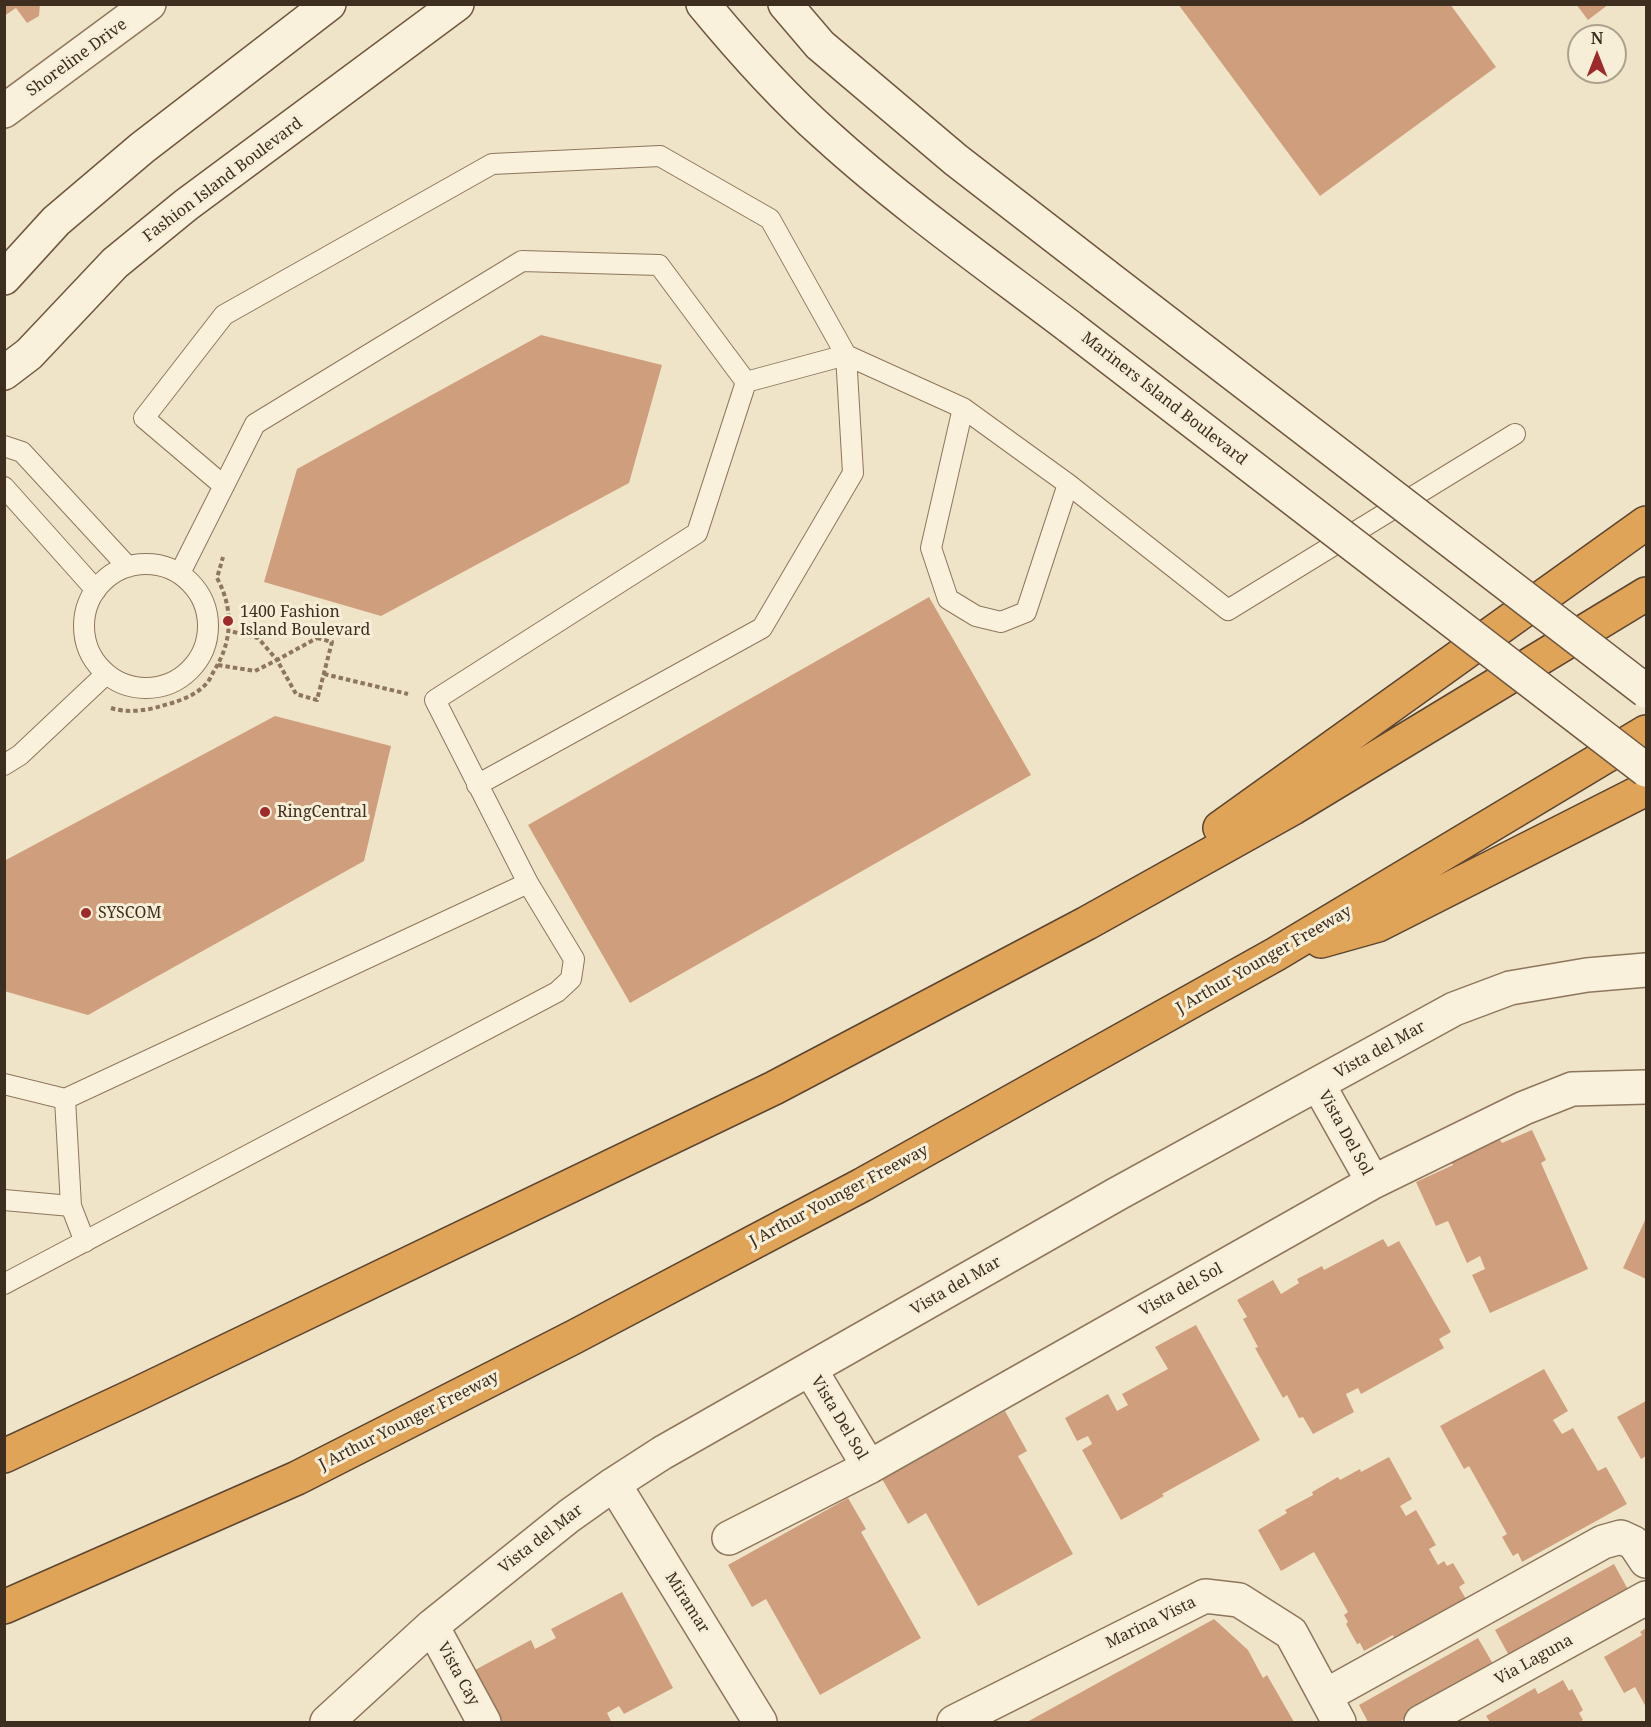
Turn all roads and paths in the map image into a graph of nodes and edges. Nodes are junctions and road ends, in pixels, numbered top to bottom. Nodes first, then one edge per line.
1 (149, 4) edge
2 (329, 4) edge
3 (457, 4) edge
4 (703, 4) edge
5 (784, 4) edge
6 (4, 111) edge
7 (4, 279) edge
8 (846, 355) junction
9 (4, 373) edge
10 (746, 382) junction
11 (963, 408) junction
12 (1515, 434) dead end
13 (4, 446) edge
14 (1068, 484) junction
15 (224, 486) junction
16 (4, 487) edge
17 (1647, 523) edge
18 (201, 530) junction
19 (128, 567) junction
20 (180, 573) junction
21 (96, 590) junction
22 (1647, 594) edge
23 (230, 631) junction
24 (277, 660) junction
25 (218, 665) junction
26 (105, 674) junction
27 (324, 674) junction
28 (1647, 691) edge
29 (82, 696) junction
30 (435, 700) junction
31 (1647, 732) edge
32 (4, 765) edge
33 (1647, 770) edge
34 (477, 785) junction
35 (1647, 789) edge
36 (528, 883) junction
37 (1087, 923) junction
38 (1276, 954) junction
39 (1647, 970) edge
40 (4, 1084) edge
41 (1318, 1084) junction
42 (1647, 1087) edge
43 (65, 1099) junction
44 (1373, 1182) junction
45 (4, 1200) edge
46 (71, 1206) junction
47 (85, 1242) junction
48 (4, 1284) edge
49 (810, 1369) junction
50 (4, 1456) edge
51 (868, 1467) junction
52 (614, 1484) junction
53 (729, 1538) dead end
54 (1647, 1561) edge
55 (1647, 1598) edge
56 (4, 1607) edge
57 (432, 1626) junction
58 (1332, 1709) edge
59 (327, 1722) edge
60 (484, 1722) edge
61 (760, 1722) edge
62 (954, 1722) edge
63 (1421, 1722) edge

1 - 6 street, Shoreline Drive
2 - 7 street
3 - 9 street, Fashion Island Boulevard
4 - 33 street, Mariners Island Boulevard, bridge
5 - 28 street, bridge
8 - 10 lane
8 - 11 lane
8 - 15 lane
8 - 34 lane
10 - 15 lane
10 - 30 lane
11 - 14 lane
11 - 14 lane
12 - 14 lane
13 - 19 lane
15 - 18 lane
16 - 21 lane
17 - 37 highway
18 - 20 lane
18 - 23 path
19 - 20 lane
19 - 21 lane
20 - 26 lane
21 - 26 lane
22 - 37 highway
23 - 24 path
23 - 25 path
24 - 25 path
24 - 27 path
24 - 27 path
25 - 29 path
26 - 29 lane
27 - 30 path
29 - 32 lane
30 - 34 lane
31 - 38 highway, J Arthur Younger Freeway
34 - 36 lane
35 - 38 highway
36 - 43 lane
36 - 47 lane
37 - 50 highway
38 - 56 highway, J Arthur Younger Freeway
39 - 41 street, Vista del Mar
40 - 43 lane
41 - 44 street, Vista Del Sol
41 - 49 street, Vista del Mar
42 - 44 street, Vista del Sol
43 - 46 lane
44 - 51 street, Vista del Sol
45 - 46 lane
46 - 47 lane
47 - 48 lane
49 - 51 street, Vista Del Sol
49 - 52 street, Vista del Mar
51 - 53 street, Vista del Sol
52 - 57 street, Vista del Mar
52 - 61 street, Miramar
54 - 58 street
55 - 63 street, Via Laguna
57 - 59 street, Vista del Mar
57 - 60 street, Vista Cay
58 - 62 street, Marina Vista

